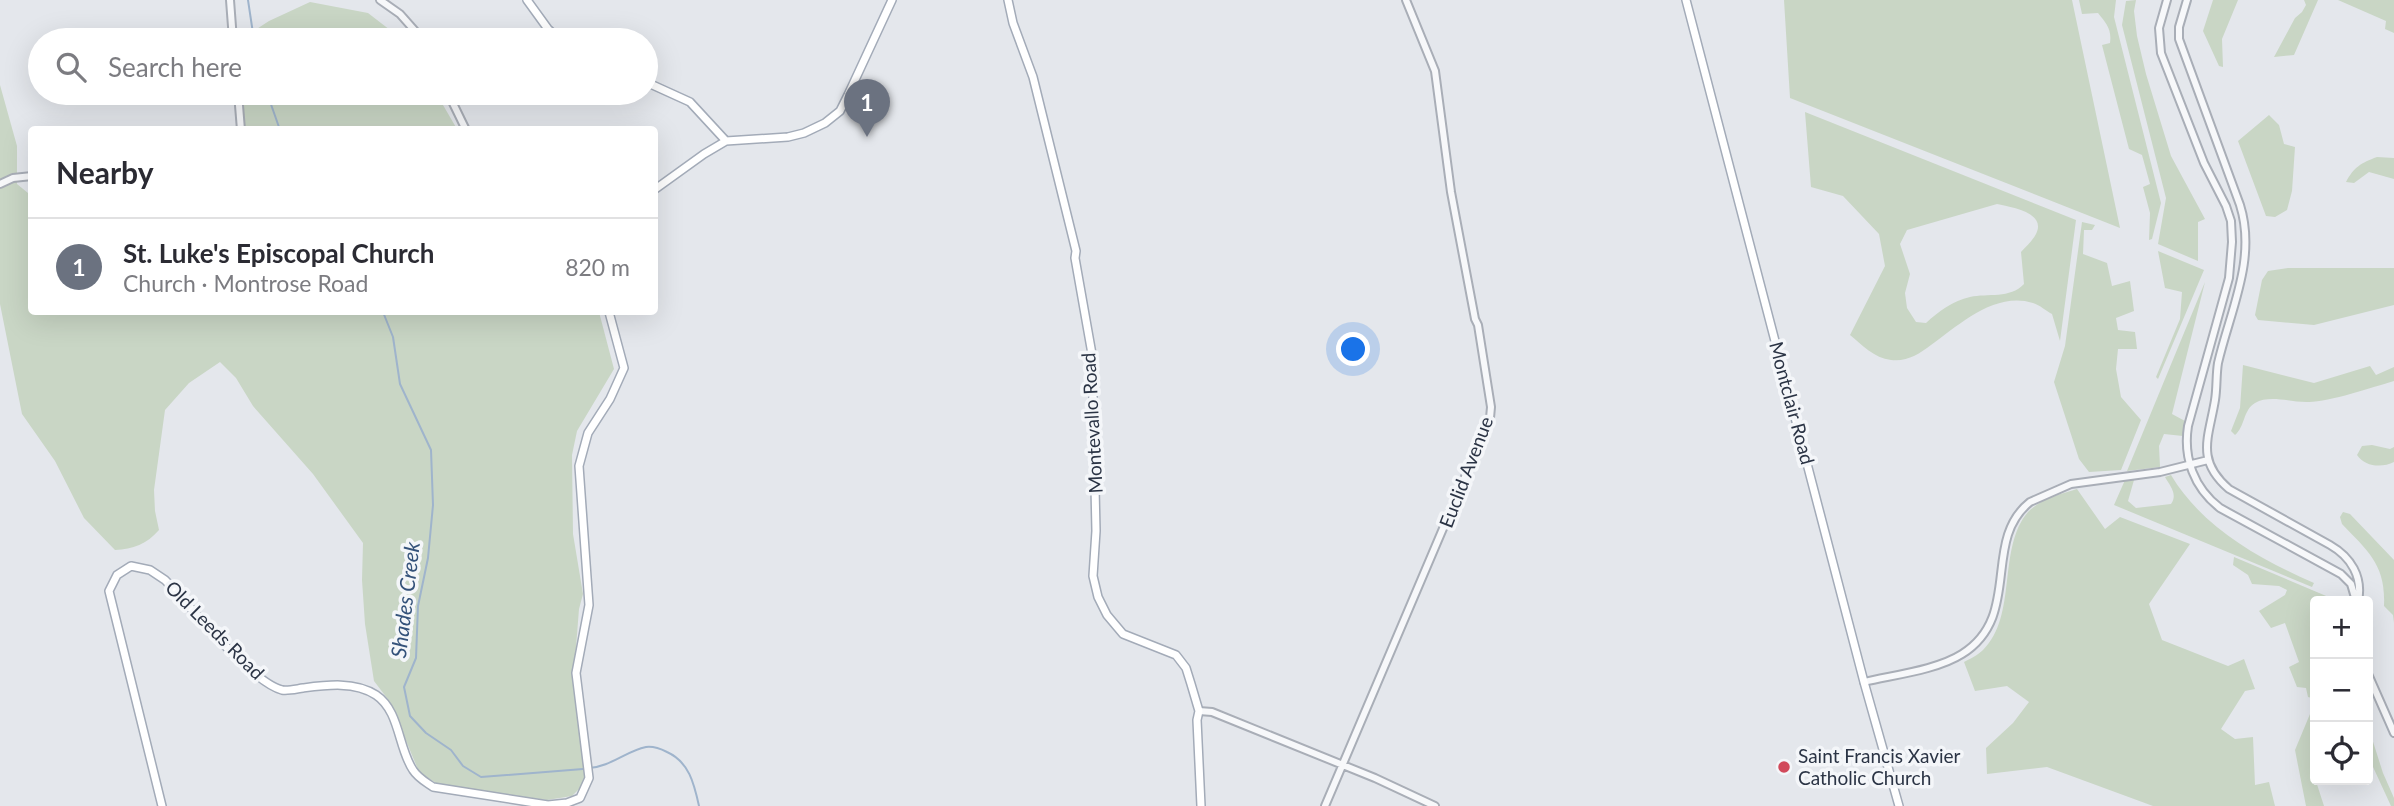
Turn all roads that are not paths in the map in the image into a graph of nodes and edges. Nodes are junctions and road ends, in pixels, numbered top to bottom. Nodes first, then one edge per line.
1 (230, 0) edge
2 (380, 0) edge
3 (527, 0) edge
4 (892, 0) edge
5 (1008, 0) edge
6 (1406, 0) edge
7 (1686, 0) edge
8 (2166, 0) edge
9 (2188, 0) edge
10 (232, 28) edge
11 (412, 28) edge
12 (547, 28) edge
13 (658, 87) edge
14 (238, 105) edge
15 (454, 105) edge
16 (240, 126) edge
17 (464, 126) edge
18 (726, 141) junction
19 (28, 176) edge
20 (0, 184) edge
21 (658, 187) edge
22 (611, 315) edge
23 (2208, 460) junction
24 (2190, 465) junction
25 (2355, 596) edge
26 (2357, 596) edge
27 (1864, 682) junction
28 (2373, 685) edge
29 (1199, 711) junction
30 (2394, 733) edge
31 (1341, 765) junction
32 (162, 806) edge
33 (1201, 806) edge
34 (1325, 806) edge
35 (1435, 806) edge
36 (1899, 806) edge

1 - 10 street
2 - 11 street
3 - 12 main road
4 - 18 main road
5 - 29 main road, Montevallo Road
6 - 31 street, Euclid Avenue
7 - 27 main road, Montclair Road
8 - 24 street
9 - 23 street
13 - 18 main road
14 - 16 street
15 - 17 street
18 - 21 main road
19 - 20 street
22 - 32 main road, Old Leeds Road
23 - 24 street
23 - 26 street
24 - 25 street
24 - 27 street
27 - 36 main road, Montclair Road
28 - 30 street
29 - 31 street
29 - 33 main road, Montevallo Road
31 - 34 street, Euclid Avenue
31 - 35 street

